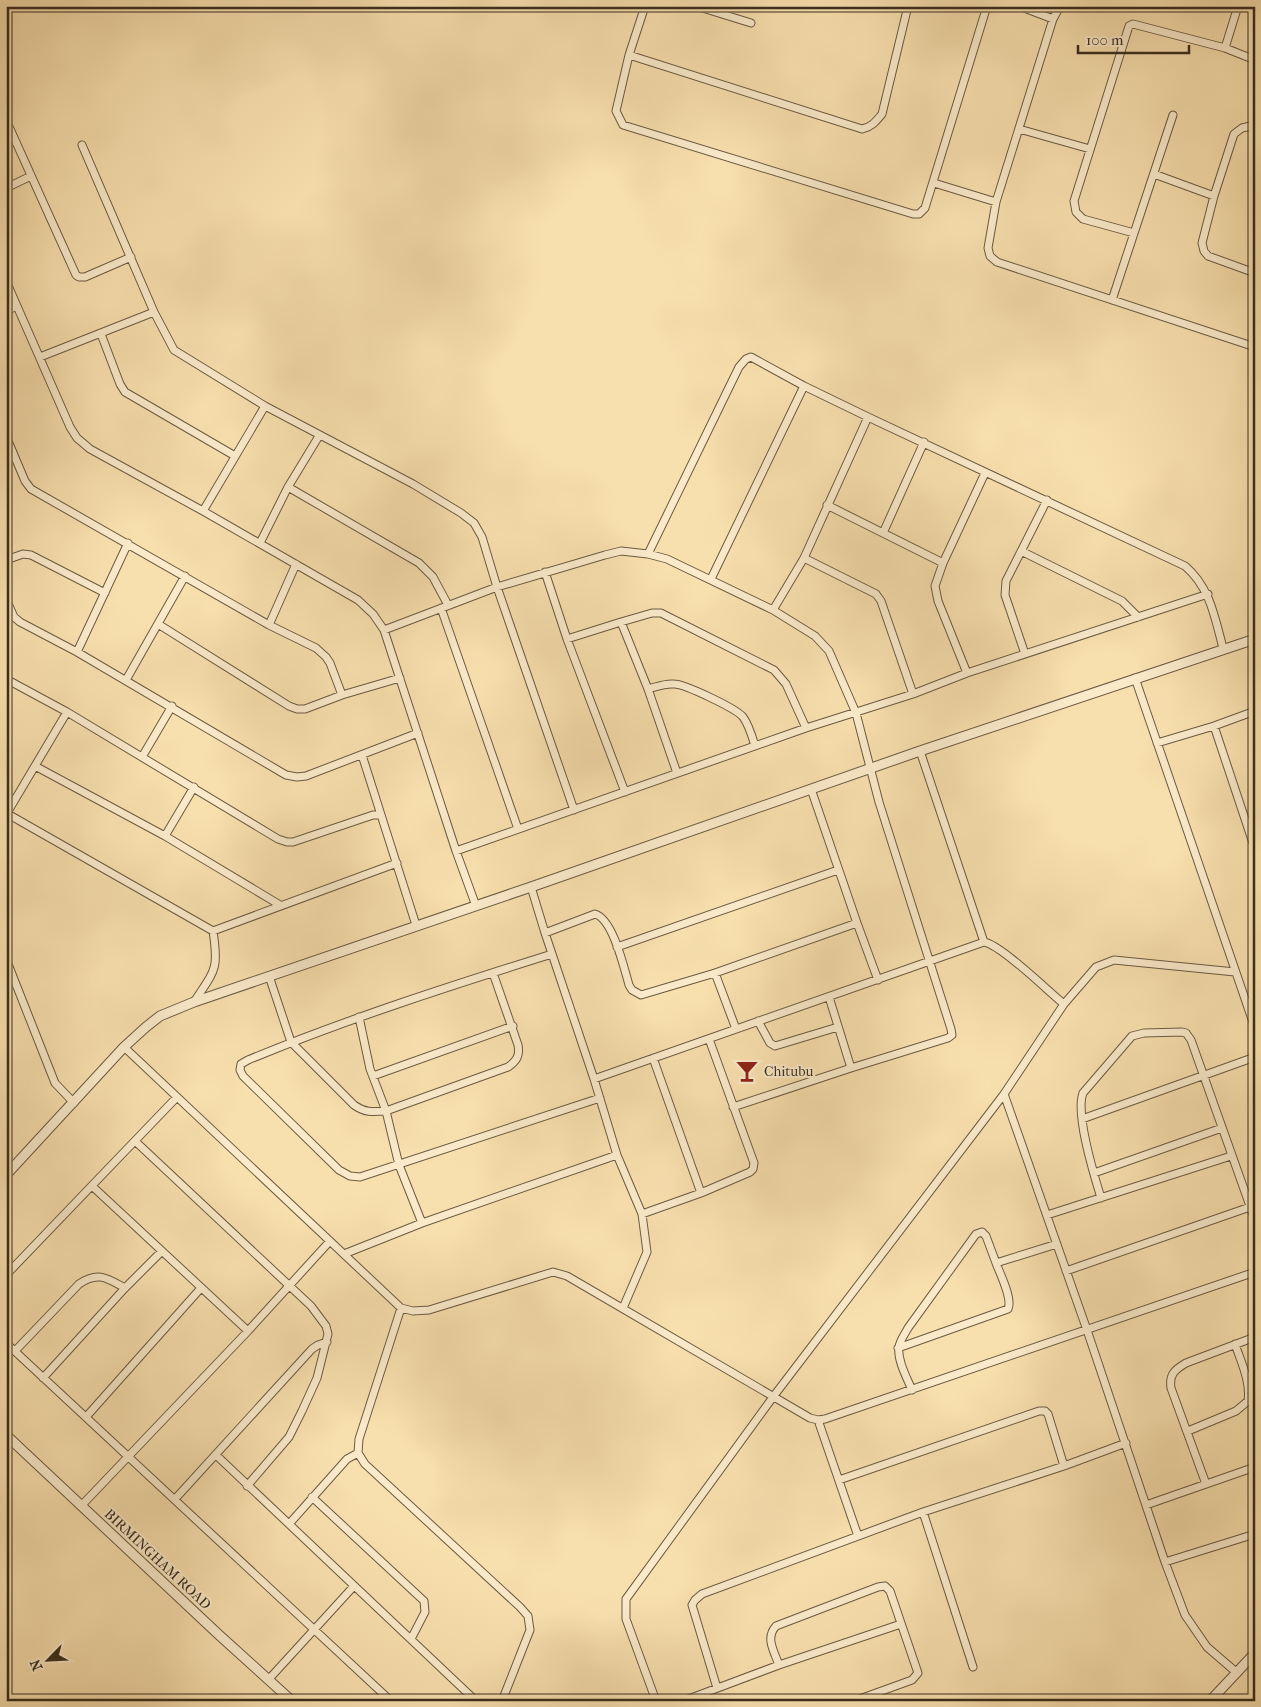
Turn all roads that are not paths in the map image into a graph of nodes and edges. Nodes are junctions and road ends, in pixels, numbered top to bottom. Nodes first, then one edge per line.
1 (645, 6) edge
2 (696, 6) edge
3 (908, 6) edge
4 (986, 6) edge
5 (1019, 6) edge
6 (1060, 6) edge
7 (1238, 6) edge
8 (1054, 19) junction
9 (751, 23) dead end
10 (1225, 48) junction
11 (629, 55) junction
12 (1255, 60) edge
13 (1173, 115) dead end
14 (6, 120) edge
15 (1255, 125) edge
16 (1019, 129) junction
17 (82, 145) dead end
18 (1090, 149) junction
19 (1154, 174) junction
20 (31, 176) junction
21 (934, 183) junction
22 (6, 188) edge
23 (1214, 196) junction
24 (996, 202) junction
25 (1134, 233) junction
26 (131, 256) junction
27 (1255, 273) edge
28 (6, 281) edge
29 (1112, 300) junction
30 (18, 306) junction
31 (6, 311) edge
32 (154, 312) junction
33 (101, 334) junction
34 (1255, 348) edge
35 (40, 357) junction
36 (804, 386) junction
37 (265, 406) junction
38 (868, 417) junction
39 (6, 436) edge
40 (319, 436) junction
41 (924, 442) junction
42 (8, 447) edge
43 (235, 456) junction
44 (985, 473) junction
45 (288, 487) junction
46 (1047, 500) junction
47 (827, 505) junction
48 (203, 511) junction
49 (883, 533) junction
50 (128, 543) junction
51 (260, 543) junction
52 (1021, 551) junction
53 (648, 554) junction
54 (804, 558) junction
55 (6, 560) edge
56 (943, 563) junction
57 (296, 564) junction
58 (545, 572) junction
59 (185, 576) junction
60 (711, 579) junction
61 (497, 587) junction
62 (104, 594) junction
63 (1208, 594) junction
64 (6, 600) edge
65 (448, 605) junction
66 (441, 608) junction
67 (773, 610) junction
68 (1138, 618) junction
69 (620, 622) junction
70 (158, 624) junction
71 (269, 625) junction
72 (384, 630) junction
73 (1255, 639) edge
74 (567, 640) junction
75 (1224, 648) junction
76 (77, 652) junction
77 (1025, 654) junction
78 (967, 674) junction
79 (400, 678) junction
80 (1134, 678) junction
81 (6, 679) edge
82 (126, 680) junction
83 (648, 689) junction
84 (913, 694) junction
85 (342, 695) junction
86 (172, 706) junction
87 (67, 712) junction
88 (1255, 712) edge
89 (856, 714) junction
90 (1214, 726) junction
91 (806, 728) junction
92 (418, 733) junction
93 (1157, 743) junction
94 (756, 746) junction
95 (920, 751) junction
96 (362, 755) junction
97 (142, 757) junction
98 (35, 766) junction
99 (871, 769) junction
100 (677, 773) junction
101 (194, 787) junction
102 (811, 790) junction
103 (624, 792) junction
104 (574, 810) junction
105 (6, 813) edge
106 (381, 815) junction
107 (518, 829) junction
108 (165, 836) junction
109 (1255, 849) edge
110 (456, 851) junction
111 (397, 863) junction
112 (838, 870) junction
113 (531, 887) junction
114 (280, 905) junction
115 (476, 906) junction
116 (857, 923) junction
117 (416, 925) junction
118 (213, 931) junction
119 (545, 933) junction
120 (984, 942) junction
121 (617, 947) junction
122 (552, 954) junction
123 (6, 959) edge
124 (931, 961) junction
125 (1234, 972) junction
126 (493, 973) junction
127 (716, 973) junction
128 (268, 976) junction
129 (878, 980) junction
130 (829, 997) junction
131 (194, 1002) junction
132 (1064, 1004) junction
133 (359, 1017) junction
134 (758, 1021) junction
135 (513, 1026) junction
136 (838, 1027) junction
137 (1255, 1028) edge
138 (736, 1029) junction
139 (709, 1039) junction
140 (291, 1042) junction
141 (124, 1047) junction
142 (1255, 1057) edge
143 (652, 1058) junction
144 (851, 1068) junction
145 (373, 1076) junction
146 (1205, 1076) junction
147 (594, 1079) junction
148 (1004, 1094) junction
149 (177, 1097) junction
150 (600, 1098) junction
151 (74, 1103) junction
152 (733, 1107) junction
153 (386, 1111) junction
154 (1082, 1119) junction
155 (1222, 1128) junction
156 (135, 1141) junction
157 (617, 1155) junction
158 (1231, 1156) junction
159 (399, 1165) junction
160 (1094, 1173) junction
161 (6, 1175) edge
162 (92, 1186) junction
163 (701, 1193) junction
164 (1101, 1198) junction
165 (1250, 1207) junction
166 (642, 1214) junction
167 (1047, 1215) junction
168 (1255, 1220) edge
169 (422, 1223) junction
170 (330, 1241) junction
171 (1057, 1244) junction
172 (161, 1252) junction
173 (344, 1254) junction
174 (996, 1263) junction
175 (1066, 1272) junction
176 (1255, 1272) edge
177 (6, 1275) edge
178 (289, 1286) junction
179 (125, 1288) junction
180 (201, 1288) junction
181 (401, 1308) junction
182 (623, 1308) junction
183 (1087, 1330) junction
184 (248, 1332) junction
185 (1255, 1337) edge
186 (327, 1342) junction
187 (6, 1343) edge
188 (1235, 1344) junction
189 (898, 1348) junction
190 (15, 1351) junction
191 (44, 1378) junction
192 (912, 1390) junction
193 (774, 1397) junction
194 (86, 1417) junction
195 (818, 1420) junction
196 (1188, 1431) junction
197 (6, 1435) edge
198 (1126, 1443) junction
199 (358, 1453) junction
200 (216, 1455) junction
201 (128, 1457) junction
202 (1064, 1466) junction
203 (1255, 1467) edge
204 (839, 1480) junction
205 (1206, 1484) junction
206 (247, 1486) junction
207 (312, 1498) junction
208 (174, 1499) junction
209 (1146, 1505) junction
210 (81, 1506) junction
211 (923, 1512) junction
212 (289, 1524) junction
213 (1255, 1534) edge
214 (858, 1536) junction
215 (1165, 1562) junction
216 (354, 1586) junction
217 (901, 1624) junction
218 (315, 1629) junction
219 (411, 1639) junction
220 (1255, 1653) edge
221 (779, 1665) junction
222 (973, 1668) dead end
223 (1236, 1672) junction
224 (269, 1679) junction
225 (717, 1688) junction
226 (292, 1701) edge
227 (391, 1701) edge
228 (476, 1701) edge
229 (502, 1701) edge
230 (656, 1701) edge
231 (683, 1701) edge
232 (854, 1701) edge
233 (1210, 1701) edge

1 - 11 street
2 - 9 street
3 - 11 street
4 - 21 street
5 - 8 street
6 - 8 street
7 - 10 street
8 - 16 street
10 - 12 street
10 - 18 street
11 - 21 street
13 - 19 street
14 - 20 street
15 - 23 street
16 - 18 street
16 - 24 street
17 - 26 street
18 - 25 street
19 - 23 street
19 - 25 street
20 - 22 street
20 - 26 street
21 - 24 street
23 - 27 street
24 - 29 street
25 - 29 street
26 - 32 street
28 - 30 street
29 - 34 street
30 - 31 street
30 - 35 street
32 - 33 street
32 - 37 street
33 - 35 street
33 - 43 street
35 - 48 street
36 - 38 street
36 - 53 street
36 - 60 street
37 - 40 street
37 - 43 street
38 - 41 street
38 - 47 street
39 - 42 street
40 - 45 street
40 - 61 street
41 - 44 street
41 - 49 street
42 - 50 street
43 - 48 street
44 - 46 street
44 - 56 street
45 - 51 street
45 - 65 street
46 - 52 street
46 - 63 street
47 - 49 street
47 - 54 street
48 - 51 street
49 - 56 street
50 - 59 street
50 - 62 street
51 - 57 street
52 - 68 street
52 - 77 street
53 - 58 street
53 - 60 street
54 - 67 street
54 - 84 street
55 - 62 street
56 - 78 street
57 - 71 street
57 - 72 street
58 - 61 street
58 - 74 street
59 - 70 street
59 - 71 street
60 - 67 street
61 - 65 street
61 - 104 street
62 - 76 street
63 - 68 street
63 - 75 street
64 - 76 street
65 - 66 street
66 - 72 street
66 - 107 street
67 - 89 street
68 - 77 street
69 - 74 street
69 - 83 street
69 - 91 street
70 - 82 street
70 - 85 street
71 - 85 street
72 - 79 street
73 - 75 street
74 - 103 street
75 - 80 street
76 - 82 street
77 - 78 street
78 - 84 street
79 - 85 street
79 - 92 street
80 - 93 street
80 - 95 street
81 - 87 street
82 - 86 street
83 - 94 street
83 - 100 street
84 - 89 street
86 - 96 street
86 - 97 street
87 - 97 street
87 - 98 street
88 - 90 street
89 - 91 street
89 - 99 street
90 - 93 street
90 - 109 street
91 - 94 street
92 - 96 street
92 - 110 street
93 - 125 street
94 - 100 street
95 - 99 street
95 - 120 street
96 - 106 street
97 - 101 street
98 - 105 street
98 - 108 street
99 - 102 street
99 - 124 street
100 - 103 street
101 - 106 street
101 - 108 street
102 - 112 street
102 - 113 street
103 - 104 street
104 - 107 street
105 - 118 street
106 - 111 street
107 - 110 street
108 - 114 street
110 - 115 street
111 - 114 street
111 - 117 street
112 - 116 street
112 - 121 street
113 - 115 street
113 - 119 street
114 - 118 street
115 - 117 street
116 - 127 street
116 - 129 street
117 - 128 street
118 - 131 street
119 - 121 street
119 - 122 street
120 - 124 street
120 - 132 street
121 - 127 street
122 - 126 street
122 - 147 street
123 - 151 street
124 - 129 street
124 - 144 street
125 - 132 street
125 - 137 street
126 - 133 street
126 - 135 street
127 - 138 street
128 - 131 street
128 - 140 street
129 - 130 street
130 - 134 street
130 - 136 street
131 - 141 street
132 - 148 street
133 - 140 street
133 - 145 street
134 - 136 street
134 - 138 street
135 - 145 street
135 - 153 street
136 - 144 street
138 - 139 street
139 - 143 street
139 - 152 street
140 - 153 street
140 - 159 street
141 - 149 street
141 - 151 street
142 - 146 street
143 - 147 street
143 - 163 street
144 - 152 street
145 - 153 street
146 - 154 street
146 - 154 street
146 - 155 street
147 - 150 street
148 - 167 street
148 - 193 street
149 - 156 street
149 - 170 street
150 - 157 street
150 - 159 street
151 - 161 street
152 - 163 street
153 - 159 street
154 - 160 street
155 - 158 street
155 - 160 street
156 - 162 street
156 - 178 street
157 - 166 street
157 - 169 street
158 - 164 street
158 - 165 street
159 - 169 street
160 - 164 street
162 - 172 street
162 - 177 street
163 - 166 street
164 - 167 street
165 - 168 street
165 - 175 street
166 - 182 street
167 - 171 street
169 - 173 street
170 - 173 street
170 - 178 street
171 - 174 street
171 - 175 street
172 - 179 street
172 - 180 street
173 - 181 street
174 - 189 street
174 - 189 street
175 - 183 street
176 - 183 street
178 - 184 street
178 - 186 street
179 - 190 street
179 - 191 street
180 - 184 street
180 - 194 street
181 - 182 street
181 - 199 street
182 - 193 street
183 - 192 street
183 - 198 street
184 - 201 street
185 - 188 street
186 - 200 street
186 - 206 street
187 - 190 street
188 - 196 street
188 - 196 street
189 - 192 street
190 - 191 street
191 - 194 street
192 - 195 street
193 - 195 street
193 - 230 street
194 - 201 street
195 - 204 street
196 - 205 street
197 - 210 street, BIRMINGHAM ROAD
198 - 202 street
198 - 209 street
199 - 207 street
199 - 229 street
200 - 206 street
200 - 208 street
201 - 208 street
201 - 210 street
202 - 204 street
202 - 211 street
203 - 205 street
204 - 214 street
205 - 209 street
206 - 212 street
207 - 212 street
207 - 219 street
208 - 218 street
209 - 215 street
210 - 224 street, BIRMINGHAM ROAD
211 - 214 street
211 - 222 street
212 - 216 street
213 - 215 street
214 - 225 street
215 - 223 street
216 - 218 street
216 - 219 street
217 - 221 street
217 - 221 street
217 - 232 street
218 - 224 street
218 - 227 street
219 - 228 street
220 - 223 street
221 - 225 street
223 - 233 street
224 - 226 street, BIRMINGHAM ROAD
225 - 231 street

